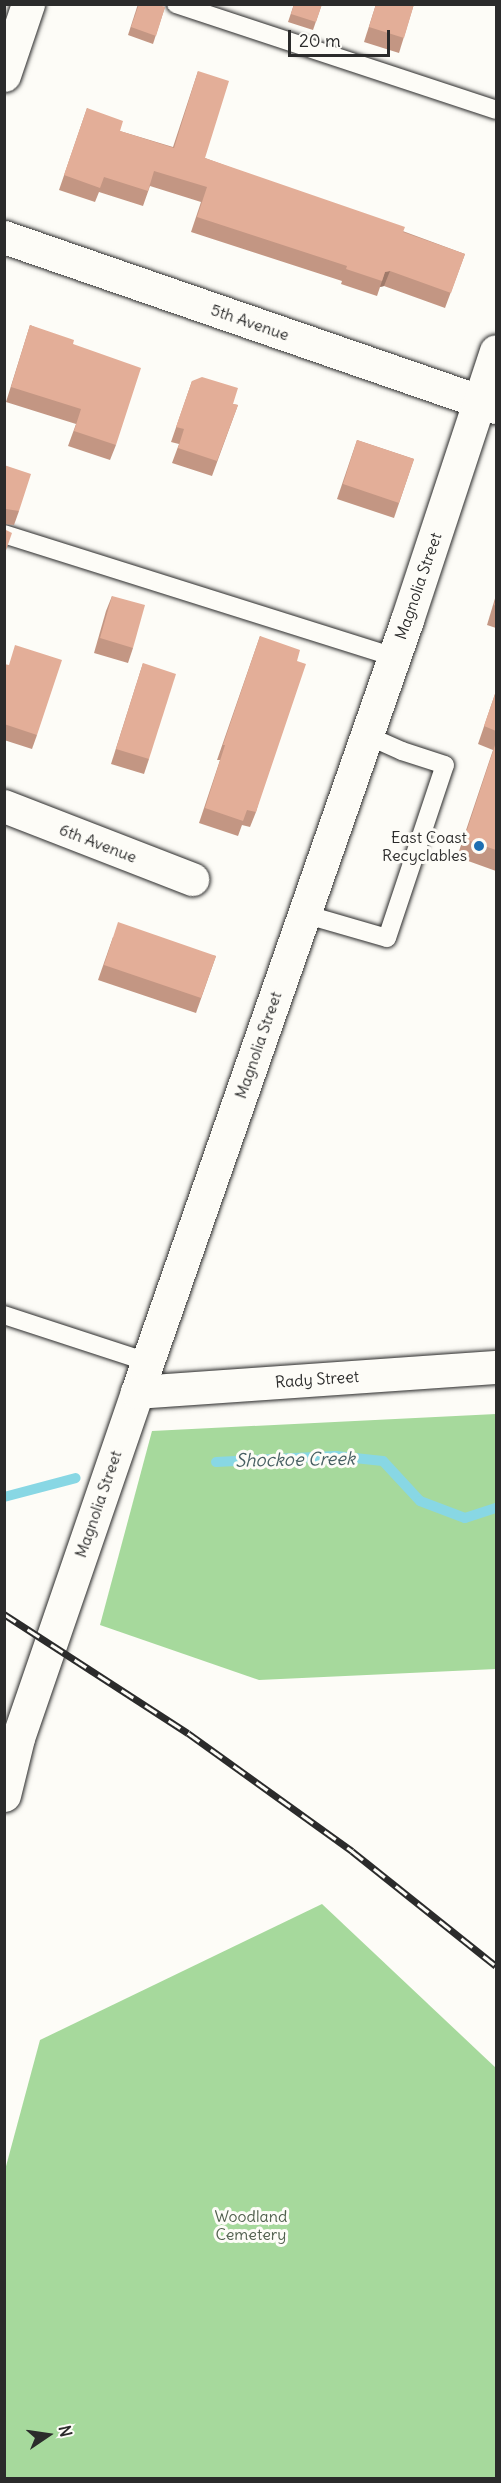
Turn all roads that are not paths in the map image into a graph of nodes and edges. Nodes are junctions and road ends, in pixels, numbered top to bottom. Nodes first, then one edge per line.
1 (28, 4) edge
2 (176, 4) edge
3 (4, 75) edge
4 (496, 110) edge
5 (4, 237) edge
6 (496, 351) edge
7 (488, 404) edge
8 (4, 534) edge
9 (393, 657) junction
10 (366, 735) junction
11 (4, 806) edge
12 (192, 879) dead end
13 (304, 914) junction
14 (4, 1315) edge
15 (496, 1367) edge
16 (143, 1377) junction
17 (11, 1750) edge
18 (4, 1795) edge

1 - 3 street
2 - 4 lane
5 - 7 street, 5th Avenue
6 - 7 street, Magnolia Street
7 - 9 street, Magnolia Street
8 - 9 lane
9 - 10 street, Magnolia Street
10 - 13 street, Magnolia Street
10 - 13 lane
11 - 12 street, 6th Avenue
13 - 16 street, Magnolia Street
14 - 16 lane
15 - 16 street, Rady Street
16 - 17 street, Magnolia Street
17 - 18 street, Magnolia Street

